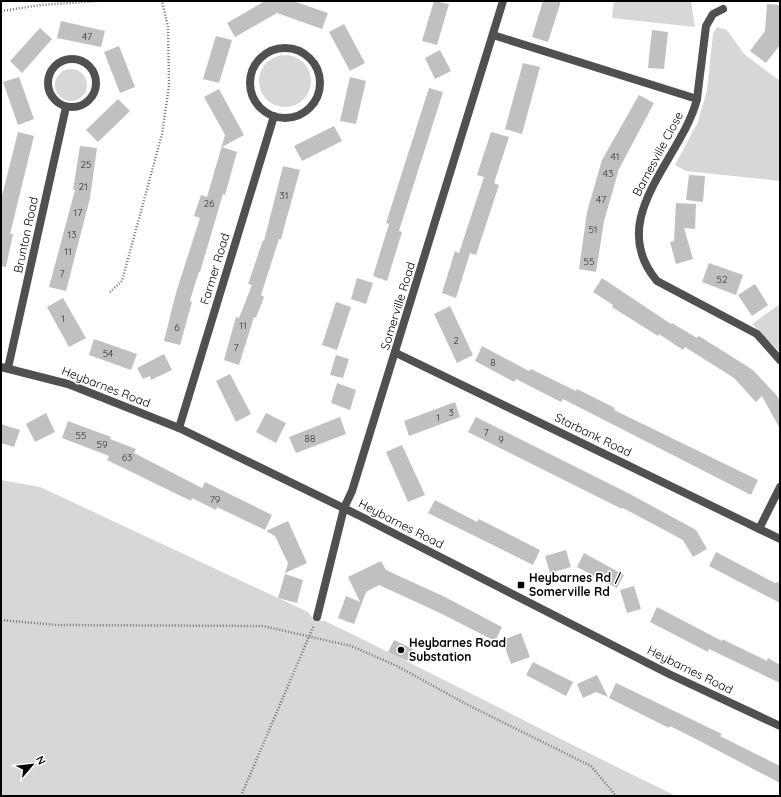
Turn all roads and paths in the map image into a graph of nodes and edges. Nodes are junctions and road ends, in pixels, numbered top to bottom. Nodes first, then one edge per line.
1 (98, 1) edge
2 (162, 1) edge
3 (503, 1) edge
4 (723, 9) dead end
5 (1, 11) edge
6 (493, 35) junction
7 (697, 99) junction
8 (66, 107) junction
9 (274, 116) junction
10 (110, 292) dead end
11 (396, 353) junction
12 (780, 360) edge
13 (5, 367) edge
14 (179, 428) junction
15 (780, 488) edge
16 (344, 508) junction
17 (759, 529) junction
18 (780, 539) edge
19 (317, 617) joint
20 (1, 620) edge
21 (309, 636) junction
22 (780, 726) edge
23 (241, 796) edge
24 (616, 796) edge

1 - 5 path
2 - 10 path
3 - 6 street, Somerville Road
4 - 7 street
6 - 7 street, Barnesville Close
6 - 11 street, Somerville Road
7 - 12 street, Barnesville Close
8 - 8 street
8 - 13 street, Brunton Road
9 - 9 street
9 - 14 street, Farmer Road
11 - 16 street, Somerville Road
11 - 17 street, Starbank Road
13 - 14 street, Heybarnes Road
14 - 16 street, Heybarnes Road
15 - 17 street
16 - 19 street, Somerville Road
16 - 22 street, Heybarnes Road
17 - 18 street, Starbank Road
19 - 21 path
20 - 21 path
21 - 23 path
21 - 24 path

